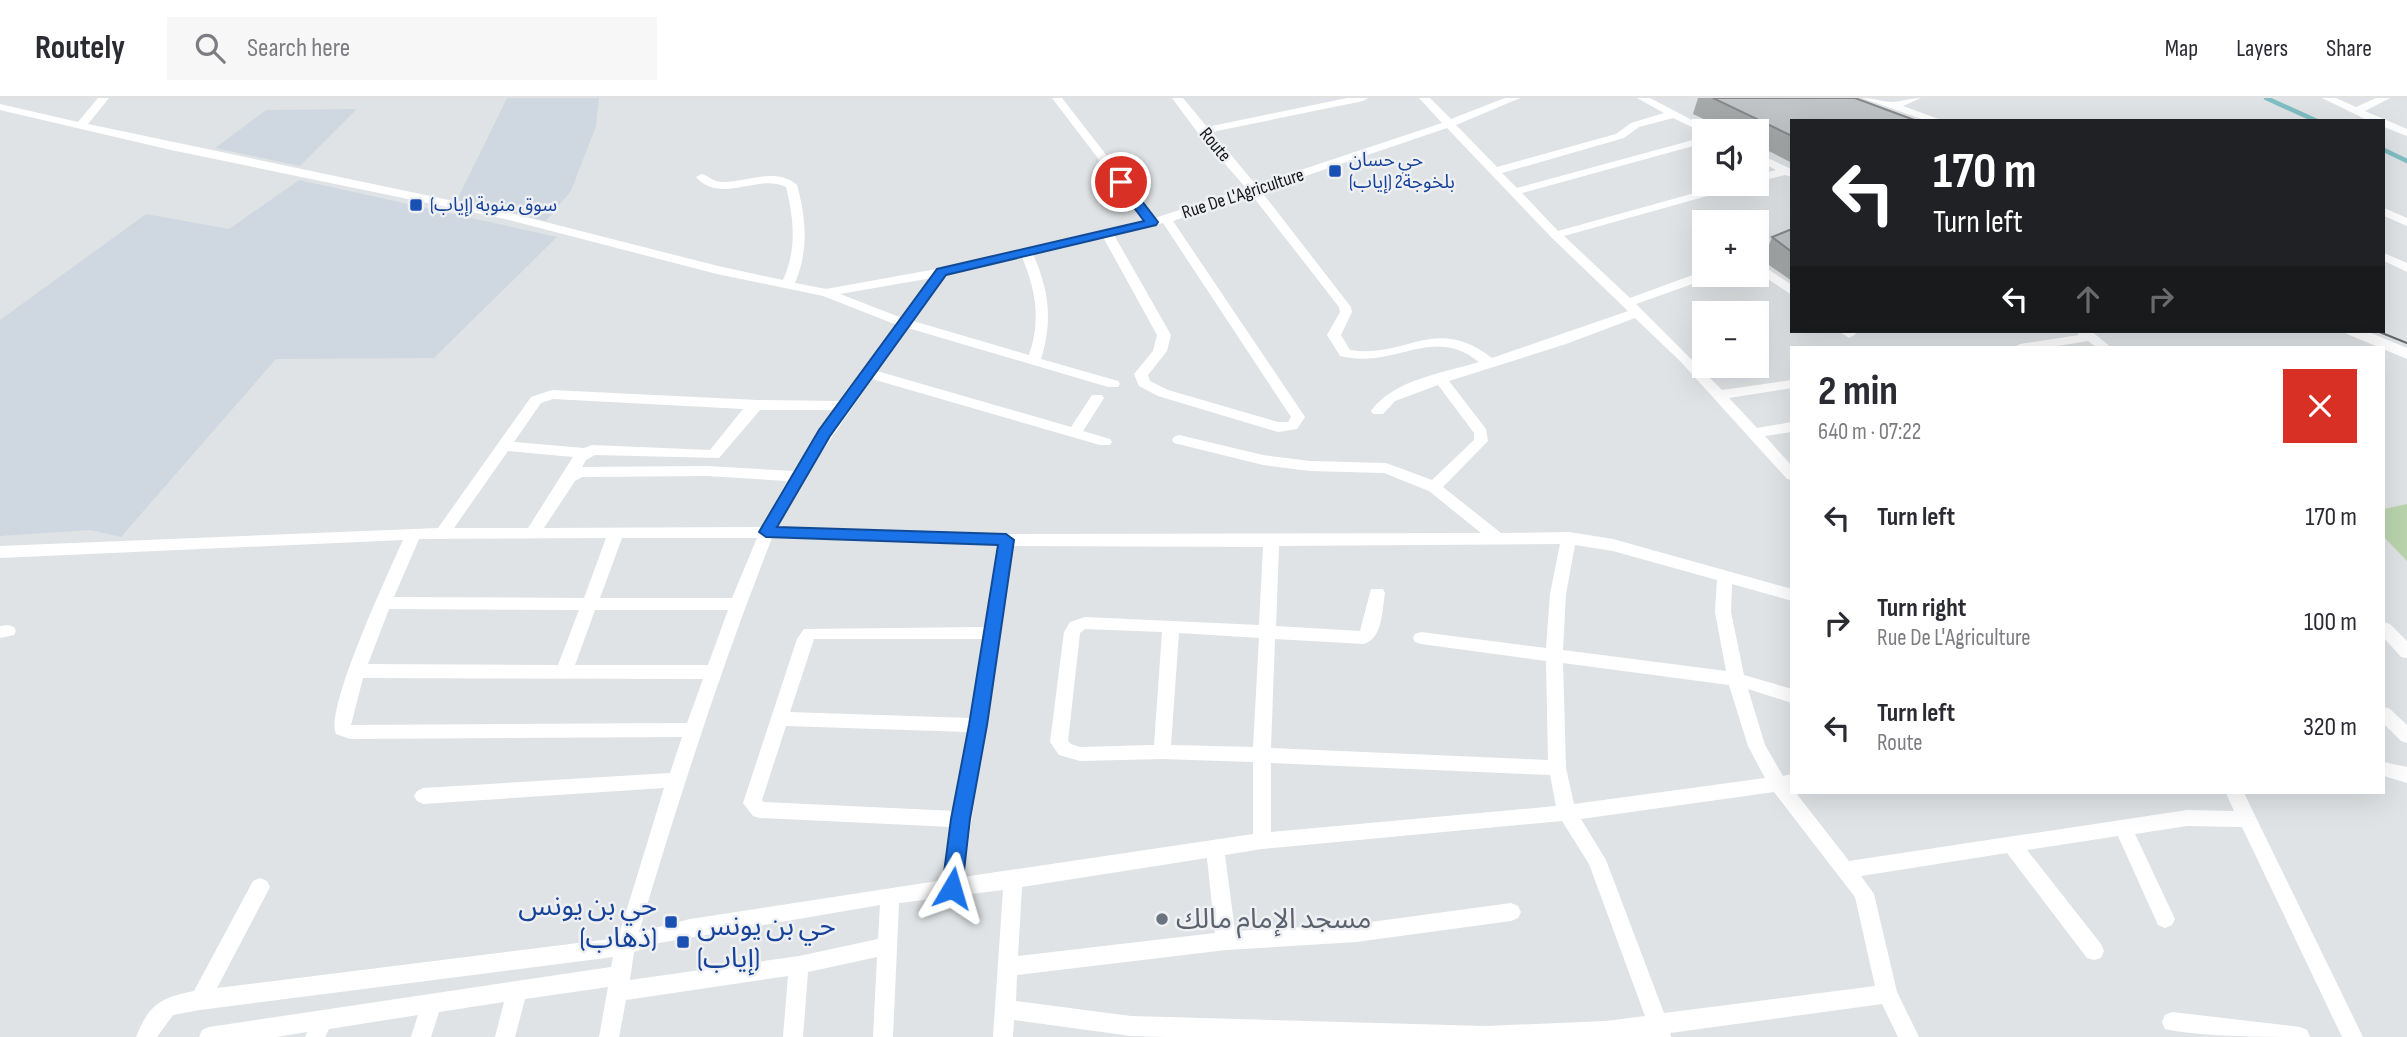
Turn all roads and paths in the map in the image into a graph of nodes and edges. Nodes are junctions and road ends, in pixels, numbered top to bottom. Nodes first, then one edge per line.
1 (104, 98) edge
2 (1057, 98) edge
3 (1177, 98) edge
4 (1363, 98) edge
5 (1424, 98) edge
6 (1515, 98) edge
7 (1642, 98) edge
8 (1867, 98) edge
9 (1916, 98) edge
10 (2327, 98) edge
11 (2385, 98) edge
12 (2370, 100) edge
13 (1892, 106) junction
14 (0, 107) edge
15 (2356, 111) junction
16 (1674, 114) junction
17 (1933, 119) edge
18 (2374, 119) edge
19 (1692, 123) edge
20 (1448, 124) junction
21 (2385, 124) edge
22 (82, 126) junction
23 (1202, 131) junction
24 (2407, 132) edge
25 (1692, 144) edge
26 (1769, 162) edge
27 (1496, 171) junction
28 (1790, 173) edge
29 (702, 177) dead end
30 (1769, 177) edge
31 (1254, 191) junction
32 (1514, 192) junction
33 (1695, 196) edge
34 (2385, 212) edge
35 (1166, 219) junction
36 (1152, 222) junction
37 (2407, 222) edge
38 (1107, 233) junction
39 (1556, 235) junction
40 (1790, 244) edge
41 (1026, 252) junction
42 (1769, 252) edge
43 (2385, 257) edge
44 (2407, 268) edge
45 (942, 272) junction
46 (1769, 274) edge
47 (1692, 281) edge
48 (787, 286) junction
49 (1790, 290) edge
50 (826, 293) junction
51 (1633, 308) junction
52 (904, 323) junction
53 (2358, 333) edge
54 (2087, 334) edge
55 (2030, 346) edge
56 (2102, 346) edge
57 (2407, 354) edge
58 (1034, 361) junction
59 (1490, 364) junction
60 (868, 373) junction
61 (1442, 380) junction
62 (1113, 384) dead end
63 (1790, 384) edge
64 (1720, 395) junction
65 (1097, 398) dead end
66 (757, 405) junction
67 (844, 406) junction
68 (1378, 411) dead end
69 (1790, 427) edge
70 (1074, 433) junction
71 (1755, 433) junction
72 (1179, 440) dead end
73 (1105, 442) dead end
74 (504, 446) junction
75 (585, 453) junction
76 (714, 455) junction
77 (707, 471) junction
78 (1790, 473) edge
79 (797, 475) junction
80 (570, 477) junction
81 (1434, 487) junction
82 (766, 532) junction
83 (616, 533) junction
84 (414, 534) junction
85 (442, 534) junction
86 (532, 534) junction
87 (1497, 538) junction
88 (1569, 538) junction
89 (1006, 540) junction
90 (1272, 541) junction
91 (0, 552) edge
92 (1725, 575) junction
93 (1377, 593) dead end
94 (1790, 594) edge
95 (384, 603) junction
96 (591, 604) junction
97 (738, 604) junction
98 (1171, 626) junction
99 (2385, 629) edge
100 (1269, 632) junction
101 (993, 633) junction
102 (1421, 638) dead end
103 (2407, 652) edge
104 (1554, 657) junction
105 (358, 671) junction
106 (564, 671) junction
107 (715, 672) junction
108 (1736, 679) junction
109 (1790, 695) edge
110 (2385, 715) edge
111 (781, 719) junction
112 (978, 725) junction
113 (693, 730) junction
114 (2407, 736) edge
115 (1162, 752) junction
116 (1262, 755) junction
117 (1558, 768) junction
118 (2385, 769) edge
119 (2407, 775) edge
120 (676, 780) junction
121 (1785, 783) edge
122 (1792, 794) edge
123 (2235, 794) edge
124 (423, 796) dead end
125 (1567, 813) junction
126 (960, 819) junction
127 (2246, 819) junction
128 (2123, 827) junction
129 (1262, 841) junction
130 (2011, 844) junction
131 (1215, 847) junction
132 (1844, 870) junction
133 (1013, 880) junction
134 (260, 887) dead end
135 (952, 888) junction
136 (890, 895) junction
137 (1511, 912) dead end
138 (2165, 919) dead end
139 (1226, 941) junction
140 (625, 946) junction
141 (887, 946) junction
142 (2094, 951) dead end
143 (799, 965) junction
144 (1008, 967) junction
145 (620, 983) junction
146 (517, 991) junction
147 (1887, 994) junction
148 (200, 1000) junction
149 (432, 1003) junction
150 (1005, 1009) junction
151 (2172, 1022) dead end
152 (319, 1028) edge
153 (1660, 1030) edge
154 (1607, 1034) edge
155 (146, 1037) edge
156 (209, 1037) edge
157 (421, 1037) edge
158 (505, 1037) edge
159 (609, 1037) edge
160 (793, 1037) edge
161 (883, 1037) edge
162 (1003, 1037) edge
163 (1485, 1037) edge
164 (1909, 1037) edge
165 (2300, 1037) edge
166 (2353, 1037) edge

1 - 22 street
2 - 36 street
3 - 23 street, Route
4 - 23 street
5 - 20 street
6 - 20 street, Rue De L'Agriculture
7 - 16 street
8 - 13 street
9 - 13 street
10 - 15 street
11 - 12 street
12 - 15 street
13 - 17 street
14 - 22 street
15 - 18 street
16 - 19 street
16 - 27 street
20 - 27 street
20 - 31 street, Rue De L'Agriculture
21 - 24 street
22 - 48 street
23 - 31 street, Route
25 - 32 street
26 - 28 street
27 - 32 street
28 - 30 street
29 - 48 street
31 - 35 street, Rue De L'Agriculture
31 - 59 street, Route
32 - 39 street
33 - 39 street
34 - 37 street
35 - 36 street, Rue De L'Agriculture
35 - 38 street
36 - 38 street, Rue De L'Agriculture
38 - 41 street, Rue De L'Agriculture
39 - 51 street
40 - 42 street
41 - 45 street, Rue De L'Agriculture
41 - 58 street
43 - 44 street
45 - 50 street, Rue De L'Agriculture
45 - 52 street
46 - 49 street
47 - 51 street
48 - 50 street
50 - 52 street
51 - 59 street
51 - 64 street
52 - 58 street
52 - 60 street
53 - 57 main road
54 - 55 street
54 - 56 street
58 - 62 street
59 - 61 street
60 - 67 street
60 - 70 street
61 - 68 street
61 - 81 street
63 - 64 street
64 - 71 street
65 - 70 street
66 - 67 street
66 - 74 street
66 - 76 street
67 - 79 street
69 - 71 street
70 - 73 street
71 - 78 street
72 - 81 street
74 - 75 street
74 - 85 street
75 - 76 street
75 - 80 street
76 - 77 street
77 - 79 street
77 - 80 street
79 - 82 street
80 - 86 street
81 - 87 street
82 - 83 street
82 - 89 street
82 - 97 street
83 - 86 street
83 - 96 street
84 - 85 street
84 - 91 street
84 - 95 street
85 - 86 street
87 - 88 street
87 - 90 street
88 - 92 street
88 - 104 street
89 - 90 street
89 - 101 street
90 - 100 street
92 - 94 street
92 - 108 street
93 - 100 street
95 - 96 street
95 - 105 street
96 - 97 street
96 - 106 street
97 - 107 street
98 - 100 street
98 - 115 street
98 - 115 street
99 - 103 street
100 - 116 street
101 - 111 street
101 - 112 street
102 - 104 street
104 - 108 street
104 - 117 street
105 - 106 street
105 - 113 street
106 - 107 street
107 - 113 street
108 - 109 street
108 - 121 street
110 - 114 street
111 - 112 street
111 - 126 street
112 - 126 street
113 - 120 street
115 - 116 street
116 - 117 street
116 - 129 street
117 - 125 street
118 - 119 street
120 - 124 street
120 - 140 street
121 - 125 street
122 - 132 street
123 - 127 street
125 - 129 street
125 - 153 street
126 - 135 street
127 - 128 street
127 - 166 street
128 - 130 street
128 - 138 street
129 - 131 street
130 - 132 street
130 - 142 street
131 - 133 street
131 - 139 street
132 - 147 street
133 - 135 street
133 - 144 street
134 - 148 street
135 - 136 street
136 - 140 street
136 - 141 street
137 - 139 street
139 - 144 street
140 - 145 street
140 - 148 street
141 - 143 street
141 - 161 street
143 - 145 street
143 - 160 street
144 - 150 street
145 - 146 street
145 - 159 street
146 - 149 street
146 - 158 street
147 - 153 street
147 - 164 street
148 - 155 street
149 - 152 street
149 - 157 street
150 - 162 street
150 - 163 street
151 - 165 street
152 - 156 street
153 - 154 street
154 - 163 street

